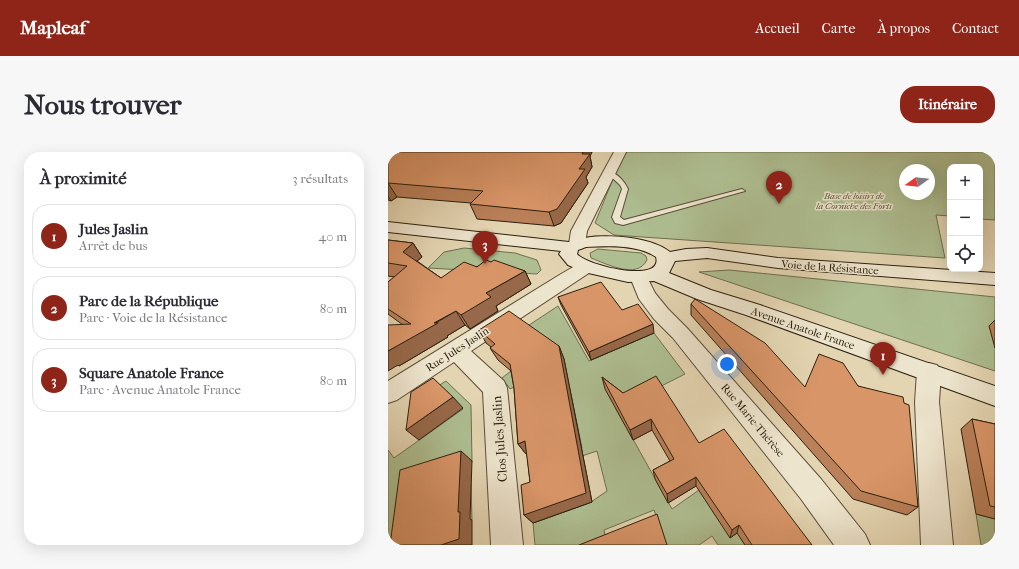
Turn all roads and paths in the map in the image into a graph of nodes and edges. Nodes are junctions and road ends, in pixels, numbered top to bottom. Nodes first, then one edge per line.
1 (620, 152) edge
2 (610, 174) junction
3 (742, 191) dead end
4 (388, 227) edge
5 (574, 245) junction
6 (586, 267) junction
7 (654, 270) junction
8 (995, 280) edge
9 (456, 350) junction
10 (929, 372) junction
11 (388, 393) edge
12 (995, 396) edge
13 (507, 545) edge
14 (854, 545) edge
15 (937, 545) edge

1 - 2 street
2 - 3 lane
2 - 5 street
4 - 5 street
5 - 6 street
5 - 7 street
6 - 7 street
6 - 9 street, Rue Jules Jaslin
7 - 8 street, Voie de la Résistance
7 - 10 street, Avenue Anatole France
7 - 14 street, Rue Marie-Thérèse
9 - 11 street, Rue Jules Jaslin
9 - 13 street, Clos Jules Jaslin
10 - 12 street, Avenue Anatole France
10 - 15 street

